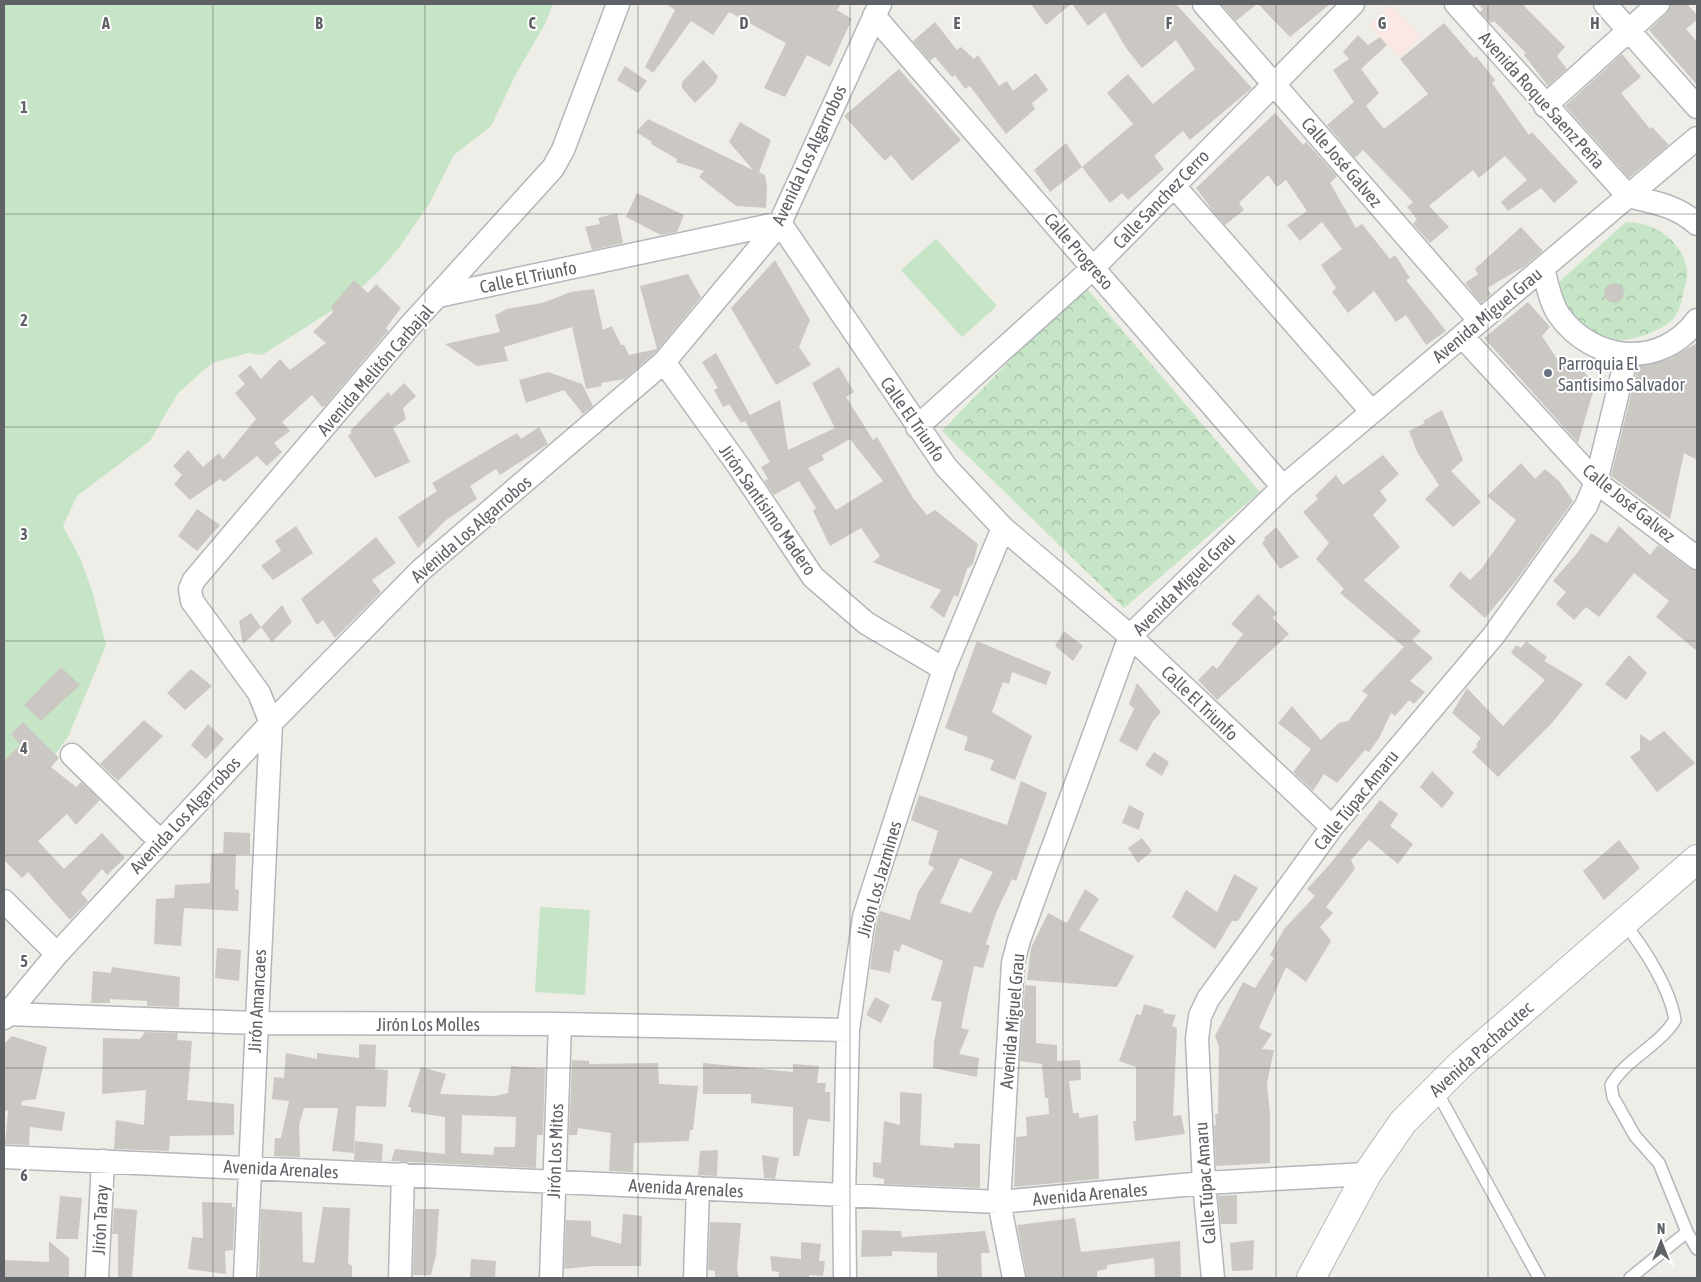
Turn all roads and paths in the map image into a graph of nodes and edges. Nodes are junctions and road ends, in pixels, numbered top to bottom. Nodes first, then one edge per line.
1 (618, 4) edge
2 (1204, 4) edge
3 (1353, 4) edge
4 (1456, 4) edge
5 (1605, 4) edge
6 (1658, 4) edge
7 (877, 10) edge
8 (1628, 30) junction
9 (1273, 83) junction
10 (1545, 106) junction
11 (1697, 106) edge
12 (1697, 138) edge
13 (1174, 186) junction
14 (1628, 196) junction
15 (780, 223) junction
16 (1697, 224) edge
17 (1094, 268) junction
18 (1543, 268) junction
19 (438, 296) junction
20 (1697, 320) edge
21 (1480, 321) junction
22 (1462, 336) junction
23 (1627, 355) junction
24 (664, 362) junction
25 (1372, 412) junction
26 (917, 427) junction
27 (1596, 482) junction
28 (1283, 487) junction
29 (1002, 528) junction
30 (1697, 558) edge
31 (1130, 636) junction
32 (944, 669) junction
33 (271, 723) junction
34 (72, 755) dead end
35 (1332, 827) junction
36 (161, 842) junction
37 (1697, 859) edge
38 (4, 901) edge
39 (1624, 923) junction
40 (57, 954) junction
41 (6, 1016) edge
42 (255, 1023) junction
43 (560, 1024) junction
44 (848, 1030) junction
45 (1436, 1090) junction
46 (4, 1157) edge
47 (103, 1161) junction
48 (250, 1167) junction
49 (404, 1174) junction
50 (1367, 1174) junction
51 (554, 1181) junction
52 (1204, 1183) junction
53 (698, 1188) junction
54 (844, 1195) junction
55 (999, 1202) junction
56 (1687, 1232) junction
57 (1697, 1249) edge
58 (97, 1278) edge
59 (245, 1278) edge
60 (400, 1278) edge
61 (550, 1278) edge
62 (695, 1278) edge
63 (845, 1278) edge
64 (1014, 1278) edge
65 (1213, 1278) edge
66 (1312, 1278) edge
67 (1539, 1278) edge
68 (1630, 1278) edge

1 - 19 street, Avenida Melitón Carbajal
2 - 9 street, Calle José Galvez
3 - 9 street, Calle Sanchez Cerro
4 - 10 street, Avenida Roque Saenz Peña
5 - 8 street
6 - 8 street
7 - 15 street, Avenida Los Algarrobos
7 - 17 street, Calle Progreso
8 - 10 street
8 - 11 street
9 - 13 street, Calle Sanchez Cerro
9 - 21 street, Calle José Galvez
10 - 14 street, Avenida Roque Saenz Peña
12 - 14 street, Avenida Miguel Grau
13 - 17 street, Calle Sanchez Cerro
13 - 25 street
14 - 16 street
14 - 18 street, Avenida Miguel Grau
15 - 19 street, Calle El Triunfo
15 - 24 street, Avenida Los Algarrobos
15 - 26 street, Calle El Triunfo
17 - 26 street, Calle Sanchez Cerro
17 - 28 street, Calle Progreso
18 - 21 street, Avenida Miguel Grau
18 - 23 street
19 - 33 street, Avenida Melitón Carbajal
20 - 23 street
21 - 22 street, Avenida Miguel Grau
22 - 25 street, Avenida Miguel Grau
22 - 27 street, Calle José Galvez
23 - 27 street, Calle Túpac Amaru
24 - 32 street, Jirón Santísimo Madero
24 - 33 street, Avenida Los Algarrobos
25 - 28 street, Avenida Miguel Grau
26 - 29 street, Calle El Triunfo
27 - 30 street, Calle José Galvez
27 - 35 street, Calle Túpac Amaru
28 - 31 street, Avenida Miguel Grau
29 - 31 street, Calle El Triunfo
29 - 32 street, Jirón Los Jazmines
31 - 35 street, Calle El Triunfo
31 - 55 street, Avenida Miguel Grau
32 - 44 street, Jirón Los Jazmines
33 - 36 street, Avenida Los Algarrobos
33 - 42 street, Jirón Amancaes
34 - 36 street
35 - 52 street, Calle Túpac Amaru
36 - 40 street, Avenida Los Algarrobos
37 - 39 main road, Avenida Pachacutec
38 - 40 street
39 - 45 main road, Avenida Pachacutec
39 - 56 lane
40 - 41 street, Avenida Los Algarrobos
41 - 42 street, Jirón Los Molles
42 - 43 street, Jirón Los Molles
42 - 48 street, Jirón Amancaes
43 - 44 street, Jirón Los Molles
43 - 51 street, Jirón Los Mitos
44 - 54 street, Jirón Los Jazmines
45 - 50 main road, Avenida Pachacutec
45 - 67 lane
46 - 47 street, Avenida Arenales
47 - 48 street, Avenida Arenales
47 - 58 street, Jirón Taray
48 - 49 street, Avenida Arenales
48 - 59 street, Jirón Amancaes
49 - 51 street, Avenida Arenales
49 - 60 street
50 - 52 street, Avenida Arenales
50 - 66 main road, Avenida Pachacutec
51 - 53 street, Avenida Arenales
51 - 61 street, Jirón Los Mitos
52 - 55 street, Avenida Arenales
52 - 65 street, Calle Túpac Amaru
53 - 54 street, Avenida Arenales
53 - 62 street
54 - 55 street, Avenida Arenales
54 - 63 street, Jirón Los Jazmines
55 - 64 street, Avenida Miguel Grau
56 - 57 lane
56 - 68 lane

